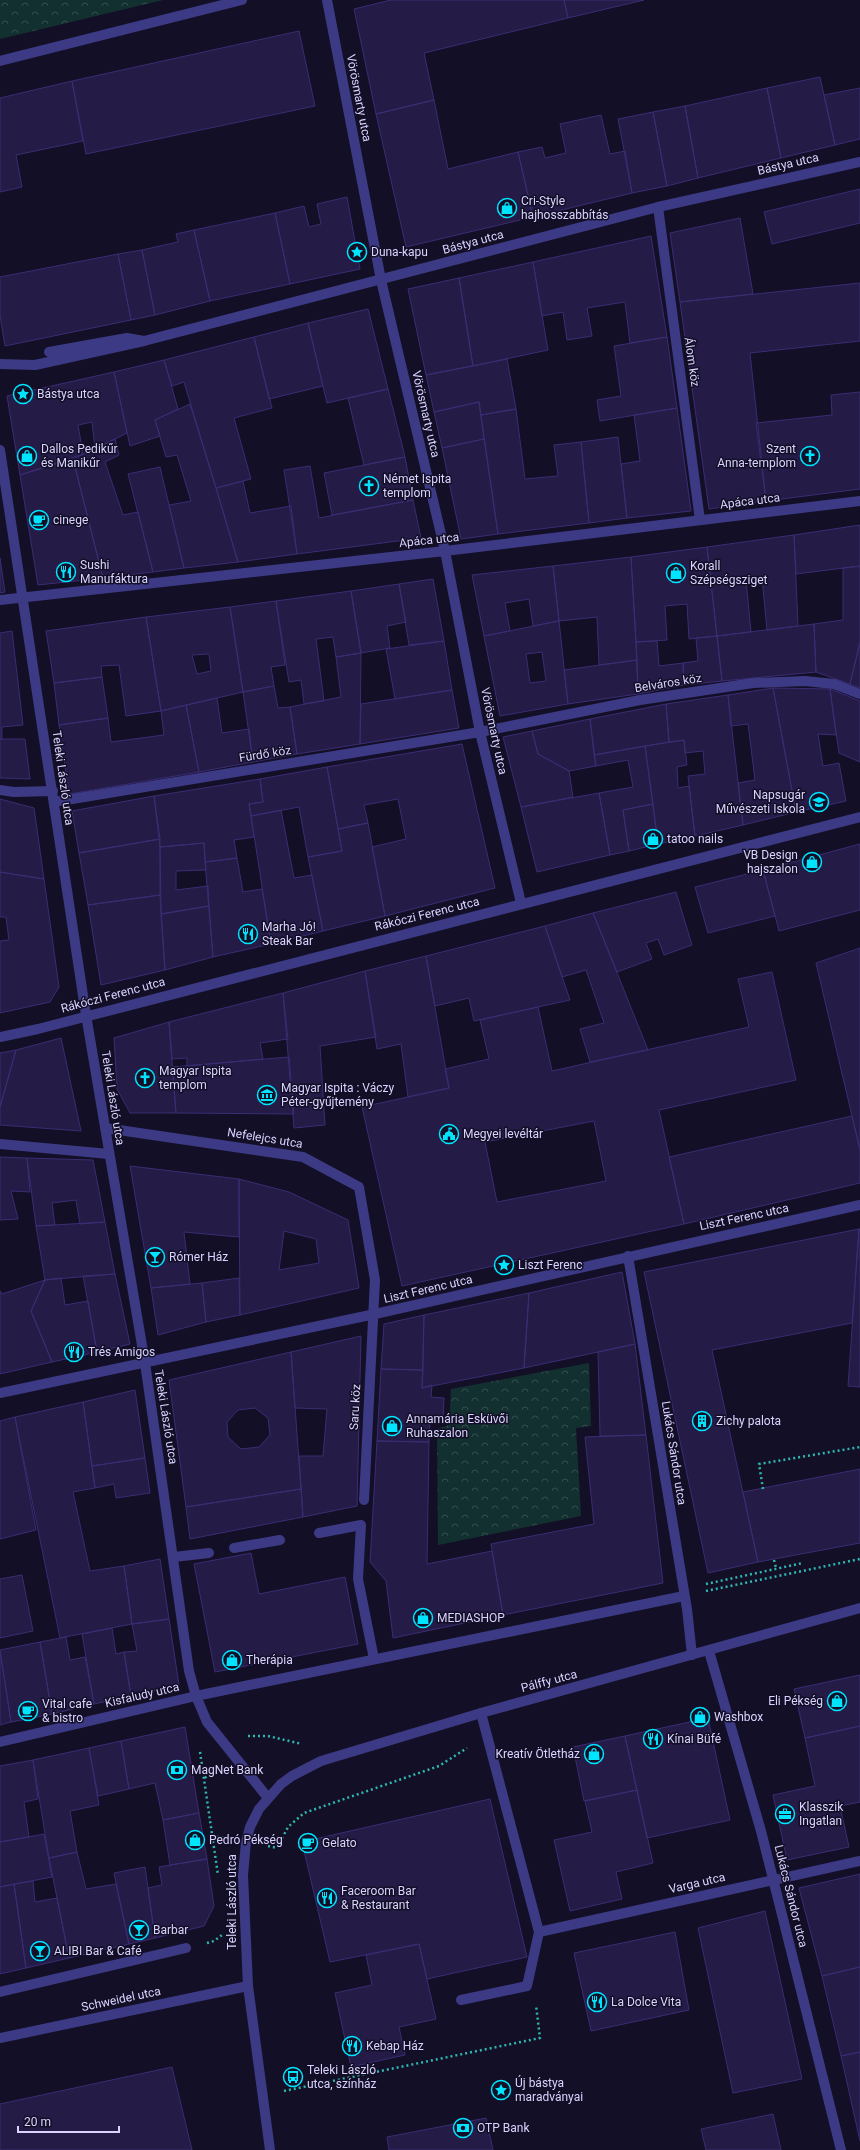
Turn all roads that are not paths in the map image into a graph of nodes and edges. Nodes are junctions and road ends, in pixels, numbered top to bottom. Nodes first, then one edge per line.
1 (242, 0) edge
2 (327, 0) edge
3 (0, 61) edge
4 (860, 162) edge
5 (658, 207) junction
6 (381, 280) junction
7 (144, 341) junction
8 (48, 352) dead end
9 (0, 364) edge
10 (0, 450) edge
11 (860, 501) edge
12 (700, 520) junction
13 (445, 551) junction
14 (23, 597) junction
15 (0, 600) edge
16 (860, 694) edge
17 (480, 732) junction
18 (0, 790) edge
19 (53, 791) junction
20 (54, 802) junction
21 (860, 817) edge
22 (521, 903) junction
23 (86, 1015) junction
24 (0, 1037) edge
25 (104, 1128) junction
26 (0, 1144) edge
27 (109, 1154) junction
28 (860, 1205) edge
29 (628, 1256) junction
30 (375, 1314) junction
31 (145, 1363) junction
32 (0, 1393) edge
33 (364, 1500) dead end
34 (319, 1532) dead end
35 (280, 1540) dead end
36 (234, 1548) dead end
37 (209, 1552) dead end
38 (174, 1557) junction
39 (684, 1596) junction
40 (860, 1606) edge
41 (709, 1651) junction
42 (692, 1656) junction
43 (374, 1659) junction
44 (196, 1696) junction
45 (481, 1713) junction
46 (0, 1742) edge
47 (268, 1798) junction
48 (860, 1861) edge
49 (772, 1880) junction
50 (539, 1932) junction
51 (186, 1948) road end
52 (248, 1986) junction
53 (0, 1992) edge
54 (461, 2000) dead end
55 (0, 2038) edge
56 (270, 2150) edge
57 (841, 2150) edge

1 - 3 street
2 - 6 street, Vörösmarty utca
4 - 5 street, Bástya utca
5 - 6 street, Bástya utca
5 - 12 street, Álom köz
6 - 7 street, Bástya utca
6 - 13 street, Vörösmarty utca
7 - 8 street
7 - 9 street, Bástya utca
10 - 14 street, Teleki László utca
11 - 12 street, Apáca utca
12 - 13 street, Apáca utca
13 - 14 street, Apáca utca
13 - 17 street, Vörösmarty utca
14 - 15 street, Apáca utca
14 - 19 street, Teleki László utca
16 - 17 street, Belváros köz
17 - 20 street, Fürdő köz
17 - 22 street, Vörösmarty utca
18 - 19 street
19 - 20 street, Teleki László utca
20 - 23 street, Teleki László utca
21 - 22 street, Rákóczi Ferenc utca
22 - 23 street, Rákóczi Ferenc utca
23 - 24 street, Rákóczi Ferenc utca
23 - 25 street, Teleki László utca
25 - 27 street, Teleki László utca
25 - 30 street, Nefelejcs utca
26 - 27 street
27 - 31 street, Teleki László utca
28 - 29 street, Liszt Ferenc utca
29 - 30 street, Liszt Ferenc utca
29 - 39 street, Lukács Sándor utca
30 - 31 street, Liszt Ferenc utca
30 - 33 street, Saru köz
31 - 32 street, Liszt Ferenc utca
31 - 38 street, Teleki László utca
34 - 43 street
35 - 36 street
37 - 38 street
38 - 44 street, Teleki László utca
39 - 42 street, Lukács Sándor utca
39 - 43 street
40 - 41 street, Pálffy utca
41 - 42 street, Pálffy utca
41 - 49 street, Lukács Sándor utca
42 - 45 street, Pálffy utca
43 - 44 street
44 - 46 street, Kisfaludy utca
44 - 47 street, Teleki László utca
45 - 47 street, Pálffy utca
45 - 50 street
47 - 52 street, Teleki László utca
48 - 49 street, Varga utca
49 - 50 street, Varga utca
49 - 57 street, Lukács Sándor utca
50 - 54 street
51 - 53 street
52 - 55 street, Schweidel utca
52 - 56 street, Teleki László utca

